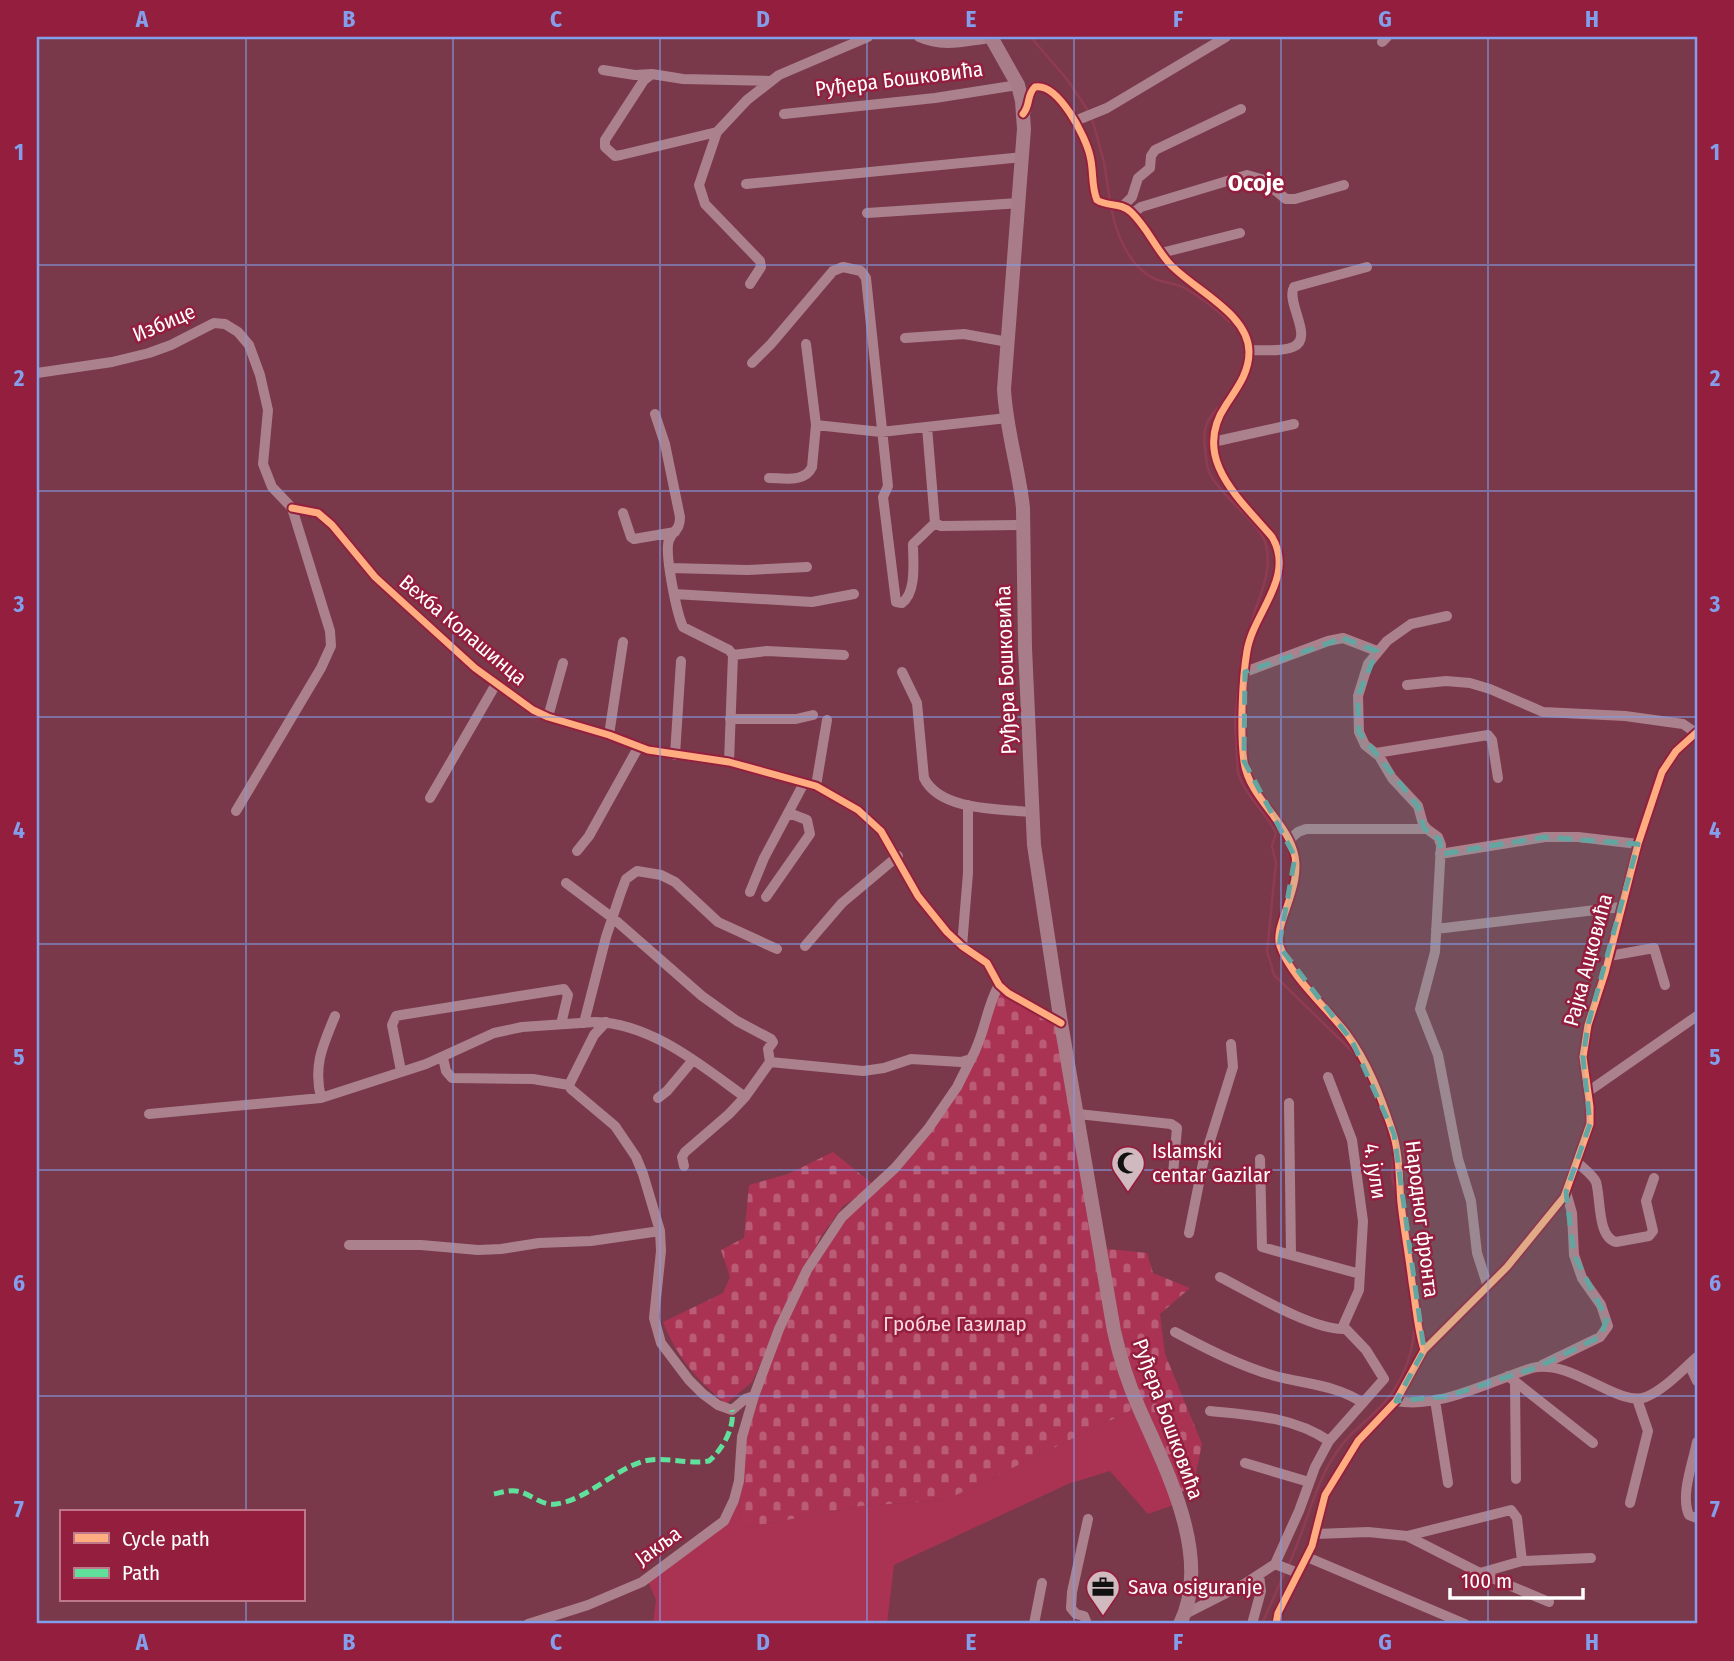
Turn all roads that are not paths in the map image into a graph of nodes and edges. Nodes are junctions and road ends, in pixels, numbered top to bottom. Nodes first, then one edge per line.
1 (868, 37) edge
2 (919, 37) edge
3 (991, 37) edge
4 (1226, 37) edge
5 (603, 71) dead end
6 (652, 74) junction
7 (771, 81) junction
8 (1018, 85) junction
9 (1241, 110) dead end
10 (784, 114) dead end
11 (1023, 114) junction
12 (1086, 117) junction
13 (717, 132) junction
14 (1023, 157) junction
15 (746, 184) dead end
16 (1343, 185) dead end
17 (1020, 203) junction
18 (1125, 208) junction
19 (867, 213) dead end
20 (1240, 233) dead end
21 (1161, 253) junction
22 (1367, 267) dead end
23 (750, 284) dead end
24 (905, 338) dead end
25 (1008, 342) junction
26 (806, 344) dead end
27 (1249, 351) junction
28 (752, 363) dead end
29 (37, 373) edge
30 (655, 414) dead end
31 (1007, 418) junction
32 (1294, 424) dead end
33 (816, 425) junction
34 (927, 426) junction
35 (881, 432) junction
36 (1213, 442) junction
37 (769, 478) dead end
38 (292, 508) junction
39 (623, 513) dead end
40 (935, 523) junction
41 (1024, 526) junction
42 (675, 532) junction
43 (807, 567) dead end
44 (670, 568) junction
45 (674, 594) junction
46 (854, 594) dead end
47 (1447, 616) dead end
48 (623, 642) dead end
49 (1377, 651) junction
50 (733, 655) junction
51 (845, 655) dead end
52 (681, 661) dead end
53 (564, 663) dead end
54 (902, 672) dead end
55 (1245, 672) junction
56 (496, 684) junction
57 (1407, 685) dead end
58 (813, 715) dead end
59 (548, 717) junction
60 (730, 719) junction
61 (827, 720) dead end
62 (1697, 732) edge
63 (609, 735) junction
64 (639, 746) junction
65 (1376, 752) junction
66 (675, 755) junction
67 (729, 762) junction
68 (1497, 778) dead end
69 (810, 785) junction
70 (430, 798) dead end
71 (968, 805) junction
72 (236, 811) dead end
73 (1031, 812) junction
74 (789, 813) junction
75 (1427, 829) junction
76 (1289, 840) junction
77 (1638, 844) junction
78 (577, 851) dead end
79 (1440, 854) junction
80 (898, 856) junction
81 (566, 884) dead end
82 (750, 892) dead end
83 (766, 897) dead end
84 (1620, 907) junction
85 (614, 919) junction
86 (1436, 929) junction
87 (806, 946) dead end
88 (962, 946) junction
89 (777, 949) dead end
90 (1609, 956) junction
91 (999, 985) junction
92 (1665, 985) dead end
93 (335, 1016) dead end
94 (1695, 1018) edge
95 (606, 1022) junction
96 (584, 1023) junction
97 (1060, 1023) junction
98 (561, 1024) junction
99 (1697, 1032) edge
100 (1231, 1044) dead end
101 (443, 1058) junction
102 (971, 1059) junction
103 (693, 1060) junction
104 (770, 1062) junction
105 (401, 1071) junction
106 (1328, 1077) dead end
107 (569, 1085) junction
108 (1589, 1091) junction
109 (745, 1097) junction
110 (321, 1098) junction
111 (658, 1098) dead end
112 (1289, 1103) dead end
113 (149, 1114) dead end
114 (1078, 1114) junction
115 (1260, 1159) dead end
116 (1577, 1162) junction
117 (684, 1166) dead end
118 (1173, 1174) dead end
119 (1654, 1178) dead end
120 (1566, 1192) junction
121 (660, 1231) junction
122 (1189, 1233) dead end
123 (349, 1245) dead end
124 (1291, 1255) junction
125 (1360, 1274) junction
126 (1220, 1277) dead end
127 (1488, 1284) junction
128 (1343, 1329) junction
129 (1175, 1332) dead end
130 (1424, 1350) junction
131 (1693, 1360) edge
132 (1538, 1367) junction
133 (1511, 1380) junction
134 (1697, 1381) edge
135 (754, 1396) junction
136 (1637, 1399) junction
137 (1435, 1400) junction
138 (1396, 1401) junction
139 (1363, 1403) junction
140 (1210, 1411) dead end
141 (1329, 1441) junction
142 (1697, 1442) edge
143 (1593, 1443) dead end
144 (1245, 1463) dead end
145 (1516, 1479) dead end
146 (1309, 1482) junction
147 (1448, 1483) dead end
148 (1630, 1503) dead end
149 (1697, 1517) edge
150 (1088, 1519) dead end
151 (1316, 1534) junction
152 (1407, 1536) junction
153 (1307, 1557) junction
154 (1591, 1558) dead end
155 (1522, 1561) junction
156 (1277, 1565) junction
157 (1296, 1572) junction
158 (1480, 1573) junction
159 (1259, 1575) junction
160 (1042, 1583) dead end
161 (1549, 1602) dead end
162 (1182, 1619) edge
163 (1279, 1623) edge
164 (528, 1624) edge
165 (1034, 1624) edge
166 (1087, 1624) edge
167 (1252, 1624) edge
168 (1465, 1624) edge

1 - 7 street, Руђера Бошковића
2 - 3 street, Руђера Бошковића
3 - 8 main road, Руђера Бошковића
4 - 12 street
5 - 6 street, Руђера Бошковића
6 - 7 street, Руђера Бошковића
6 - 13 street
7 - 13 street, Руђера Бошковића
8 - 10 street, Руђера Бошковића
8 - 11 main road, Руђера Бошковића
9 - 18 street
11 - 12 street
11 - 14 main road, Руђера Бошковића
12 - 18 street
13 - 23 street, Руђера Бошковића
14 - 15 street
14 - 17 main road, Руђера Бошковића
16 - 18 street
17 - 19 street
17 - 25 main road, Руђера Бошковића
18 - 21 street
20 - 21 street
21 - 27 street
22 - 27 street
24 - 25 street
25 - 31 main road, Руђера Бошковића
26 - 33 street
27 - 36 street
28 - 35 street
29 - 38 street, Избице
30 - 42 street
31 - 34 street
31 - 41 main road, Руђера Бошковића
32 - 36 street
33 - 35 street
33 - 37 street
34 - 35 street
34 - 40 street
35 - 40 street
36 - 55 street, Народног фронта
38 - 56 street, Вехба Колашинца
38 - 72 street
39 - 42 street
40 - 41 street
41 - 73 main road, Руђера Бошковића
42 - 44 street
43 - 44 street
44 - 45 street
45 - 46 street
45 - 50 street
47 - 49 street
48 - 63 street
49 - 55 street
49 - 65 street
50 - 51 street
50 - 60 street
52 - 66 street
53 - 59 street, Вехба Колашинца
54 - 71 street
55 - 76 street, Народног фронта
56 - 59 street, Вехба Колашинца
56 - 70 street, Вехба Колашинца
57 - 62 street, Рајка Ацковића
58 - 60 street
59 - 63 street, Вехба Колашинца
60 - 67 street
61 - 69 street
62 - 77 street, Рајка Ацковића
63 - 64 street, Вехба Колашинца
64 - 66 street, Вехба Колашинца
64 - 78 street
65 - 68 street
65 - 75 street
66 - 67 street, Вехба Колашинца
67 - 69 street, Вехба Колашинца
69 - 74 street
69 - 80 street, Вехба Колашинца
71 - 73 street
71 - 88 street
73 - 97 main road, Руђера Бошковића
74 - 82 street
74 - 83 street
75 - 76 street
75 - 79 street
76 - 130 street, Народног фронта
77 - 79 street
77 - 84 street, Рајка Ацковића
79 - 86 street
80 - 87 street
80 - 88 street, Вехба Колашинца
81 - 85 street
84 - 86 street, Рајка Ацковића
84 - 90 street, Рајка Ацковића
85 - 89 street
85 - 96 street
85 - 104 street
86 - 127 street
88 - 91 street, Вехба Колашинца
90 - 92 street, Рајка Ацковића
90 - 108 street, Рајка Ацковића
91 - 97 street
91 - 102 street, Јакља
93 - 110 street
94 - 99 street
94 - 108 street
95 - 96 street
95 - 103 street
95 - 107 street
96 - 98 street
97 - 114 main road, Руђера Бошковића
98 - 101 street
98 - 105 street
100 - 122 street
101 - 105 street
101 - 107 street
102 - 104 street
102 - 135 street, Јакља
103 - 109 street
103 - 111 street
104 - 109 street
105 - 110 street
106 - 125 street, 4. јули
107 - 121 street
108 - 116 street, Рајка Ацковића
109 - 117 street
110 - 113 street
112 - 124 street
114 - 118 street
114 - 162 main road, Руђера Бошковића
115 - 124 street
116 - 119 street
116 - 120 street, Рајка Ацковића
120 - 127 street, Рајка Ацковића
120 - 132 street
121 - 123 street
121 - 135 street
124 - 125 street
125 - 128 street, 4. јули
126 - 128 street
127 - 130 street, Рајка Ацковића
128 - 139 street
129 - 139 street
130 - 138 street, Рајка Ацковића
131 - 134 street
131 - 136 street
132 - 133 street
132 - 136 street
133 - 137 street
133 - 143 street
133 - 145 street
135 - 164 street, Јакља
136 - 148 street
137 - 138 street
137 - 147 street
138 - 151 street, Рајка Ацковића
139 - 141 street
140 - 141 street
141 - 146 street
142 - 149 street
144 - 146 street
146 - 156 street
150 - 166 street
151 - 152 street
151 - 153 street, Рајка Ацковића
152 - 155 street
152 - 158 street
153 - 157 street, Рајка Ацковића
153 - 168 street
154 - 155 street
155 - 158 street
156 - 157 street
156 - 159 street, Руђера Бошковића
157 - 163 street, Рајка Ацковића
158 - 161 street
159 - 162 street, Руђера Бошковића
159 - 167 street
160 - 165 street

